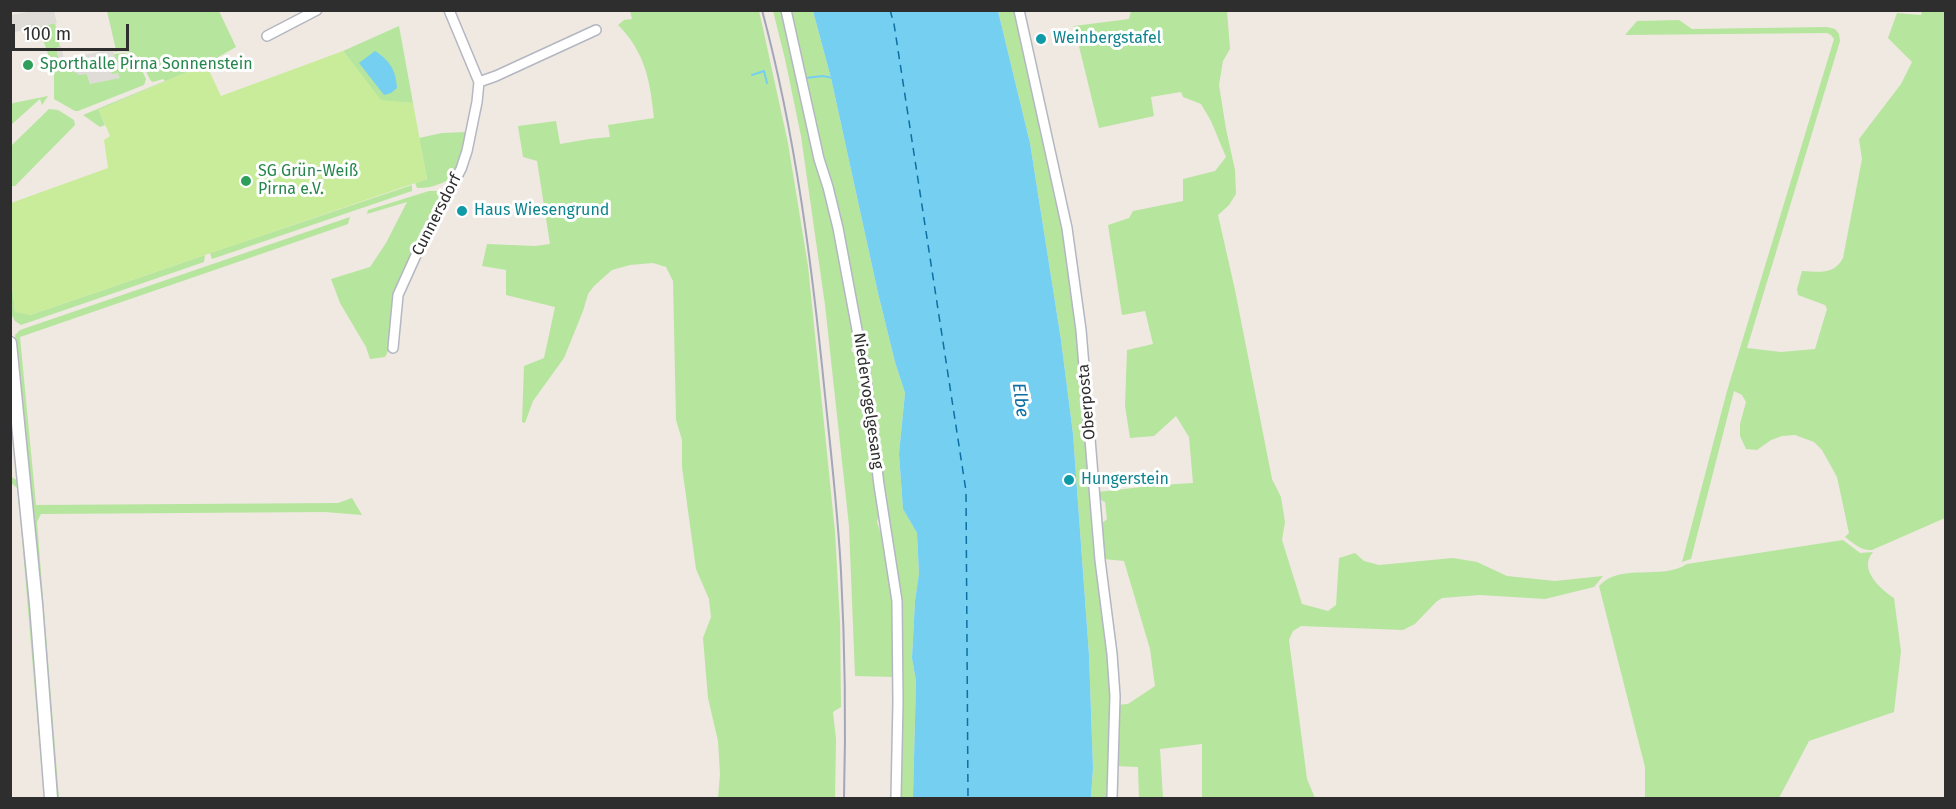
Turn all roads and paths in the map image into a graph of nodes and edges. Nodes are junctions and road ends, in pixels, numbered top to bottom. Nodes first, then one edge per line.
1 (317, 10) edge
2 (449, 10) edge
3 (786, 10) edge
4 (1019, 10) edge
5 (596, 30) dead end
6 (267, 36) dead end
7 (479, 82) junction
8 (10, 343) edge
9 (393, 348) dead end
10 (11, 349) edge
11 (51, 798) edge
12 (896, 798) edge
13 (1112, 798) edge

1 - 6 street
2 - 7 street
3 - 12 street, Niedervogelgesang
4 - 13 street, Oberposta
5 - 7 street
7 - 9 street, Cunnersdorf
8 - 10 main road
10 - 11 main road

